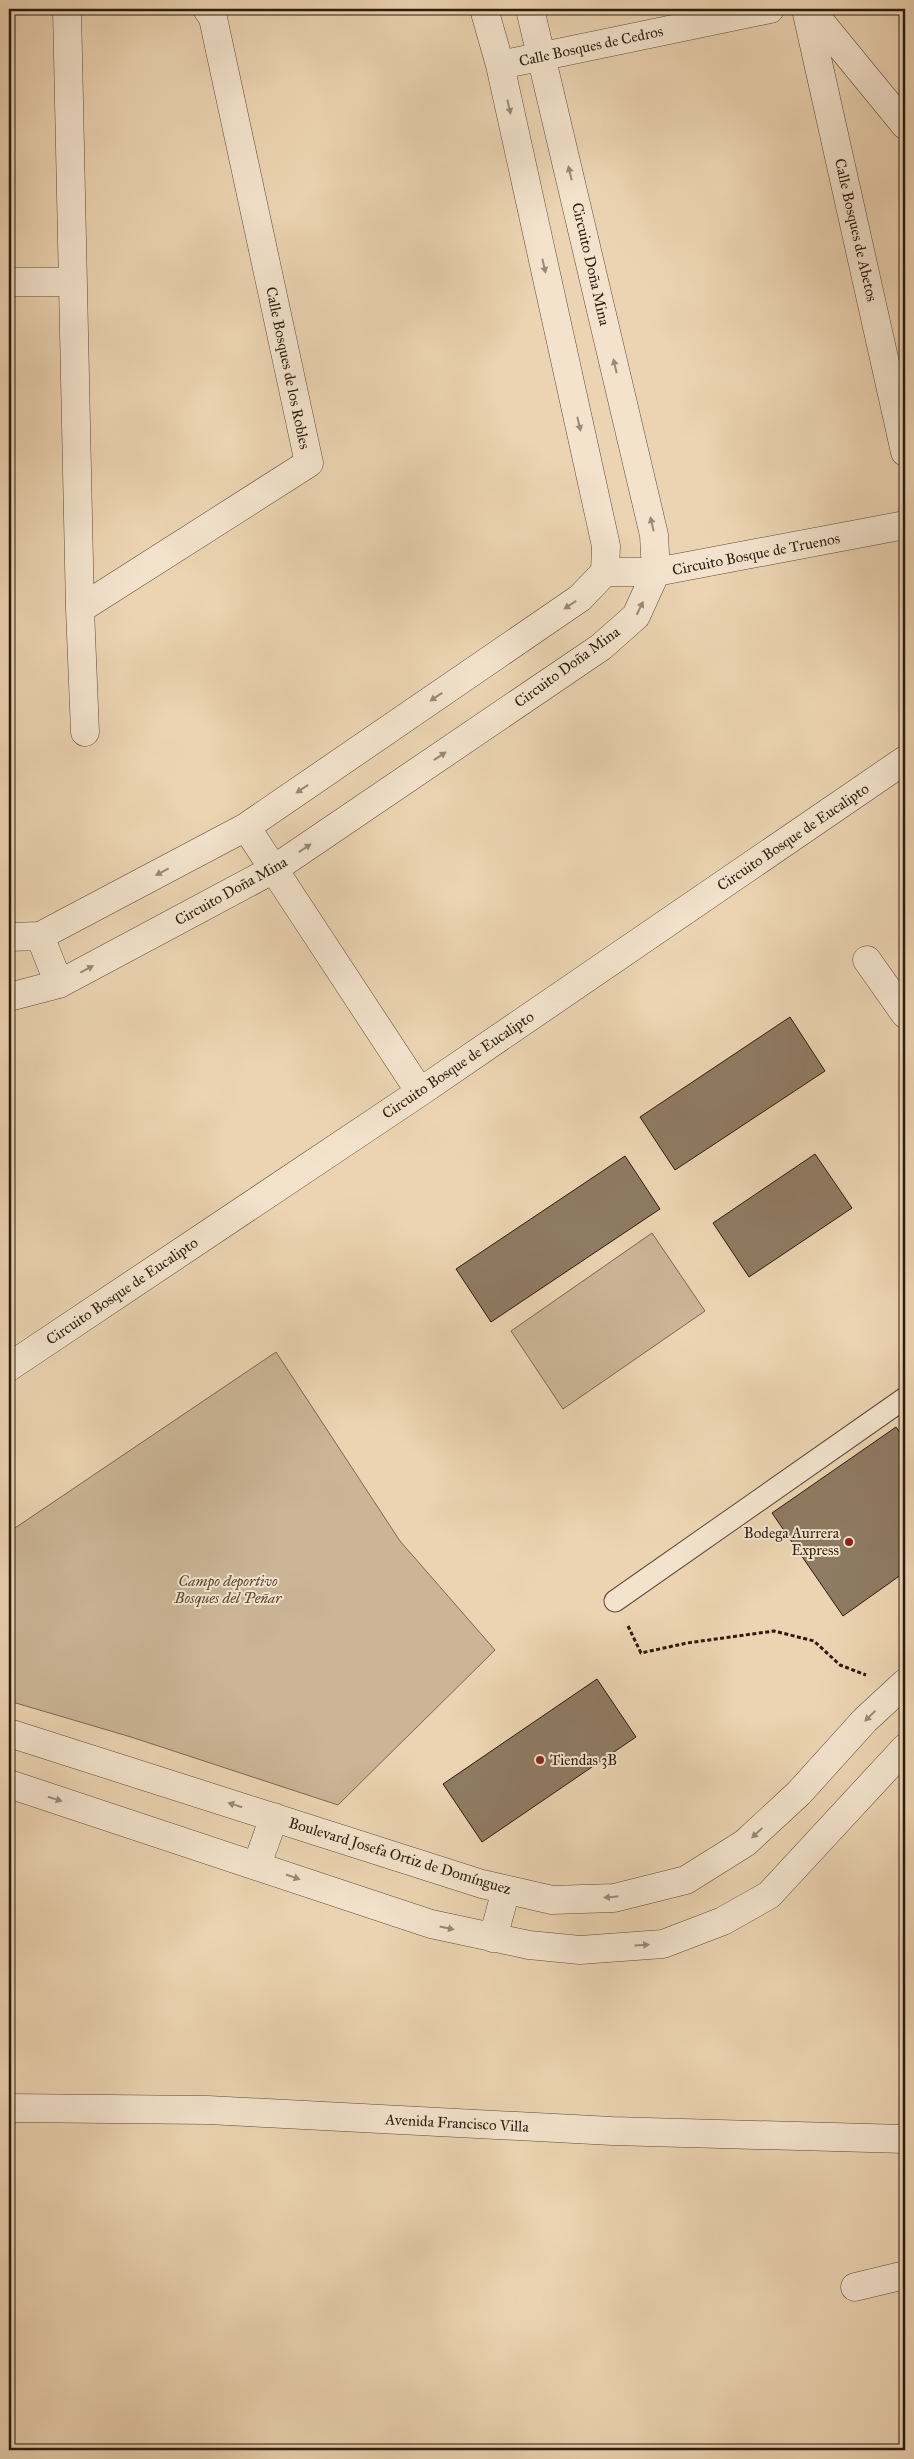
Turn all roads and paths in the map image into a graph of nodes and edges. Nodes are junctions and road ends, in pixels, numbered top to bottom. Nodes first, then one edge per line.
1 (67, 9) edge
2 (207, 9) edge
3 (484, 9) edge
4 (530, 9) edge
5 (770, 9) edge
6 (806, 9) edge
7 (810, 9) edge
8 (542, 55) junction
9 (500, 65) junction
10 (905, 125) edge
11 (9, 282) edge
12 (72, 282) junction
13 (905, 452) edge
14 (905, 525) edge
15 (605, 572) junction
16 (656, 572) junction
17 (80, 609) junction
18 (86, 732) dead end
19 (905, 760) edge
20 (246, 827) junction
21 (274, 869) junction
22 (40, 936) junction
23 (9, 937) edge
24 (867, 960) dead end
25 (58, 984) junction
26 (9, 998) edge
27 (905, 1014) edge
28 (420, 1092) junction
29 (9, 1367) edge
30 (904, 1403) edge
31 (615, 1601) joint
32 (903, 1688) edge
33 (9, 1733) edge
34 (905, 1748) edge
35 (9, 1784) edge
36 (274, 1817) junction
37 (257, 1865) junction
38 (506, 1890) junction
39 (493, 1938) junction
40 (9, 2108) edge
41 (905, 2139) edge
42 (905, 2274) edge
43 (855, 2288) dead end

1 - 12 street
2 - 17 street, Calle Bosques de los Robles
3 - 9 street
4 - 8 street, Circuito Doña Mina
5 - 8 street, Calle Bosques de Cedros
6 - 13 street, Calle Bosques de Abetos
7 - 10 street
8 - 9 street, Calle Bosques de Cedros
16 -> 8 street, Circuito Doña Mina
9 -> 15 street
11 - 12 street
12 - 17 street
14 - 16 street, Circuito Bosque de Truenos
15 - 16 street, Circuito Bosque de Truenos
15 -> 20 street
21 -> 16 street, Circuito Doña Mina
17 - 18 street
19 - 28 street, Circuito Bosque de Eucalipto
20 - 21 street
20 -> 22 street
25 -> 21 street, Circuito Doña Mina
21 - 28 street
22 - 23 street
22 - 25 street
24 - 27 street
25 - 26 street, Circuito Doña Mina
28 - 29 street, Circuito Bosque de Eucalipto
30 - 31 lane
31 - 32 path
32 -> 38 street, Boulevard Josefa Ortiz de Domínguez
36 -> 33 street, Boulevard Josefa Ortiz de Domínguez
39 -> 34 street
35 -> 37 street
36 - 37 street
36 - 38 street, Boulevard Josefa Ortiz de Domínguez
37 -> 39 street
38 - 39 street
40 - 41 street, Avenida Francisco Villa
42 - 43 street

